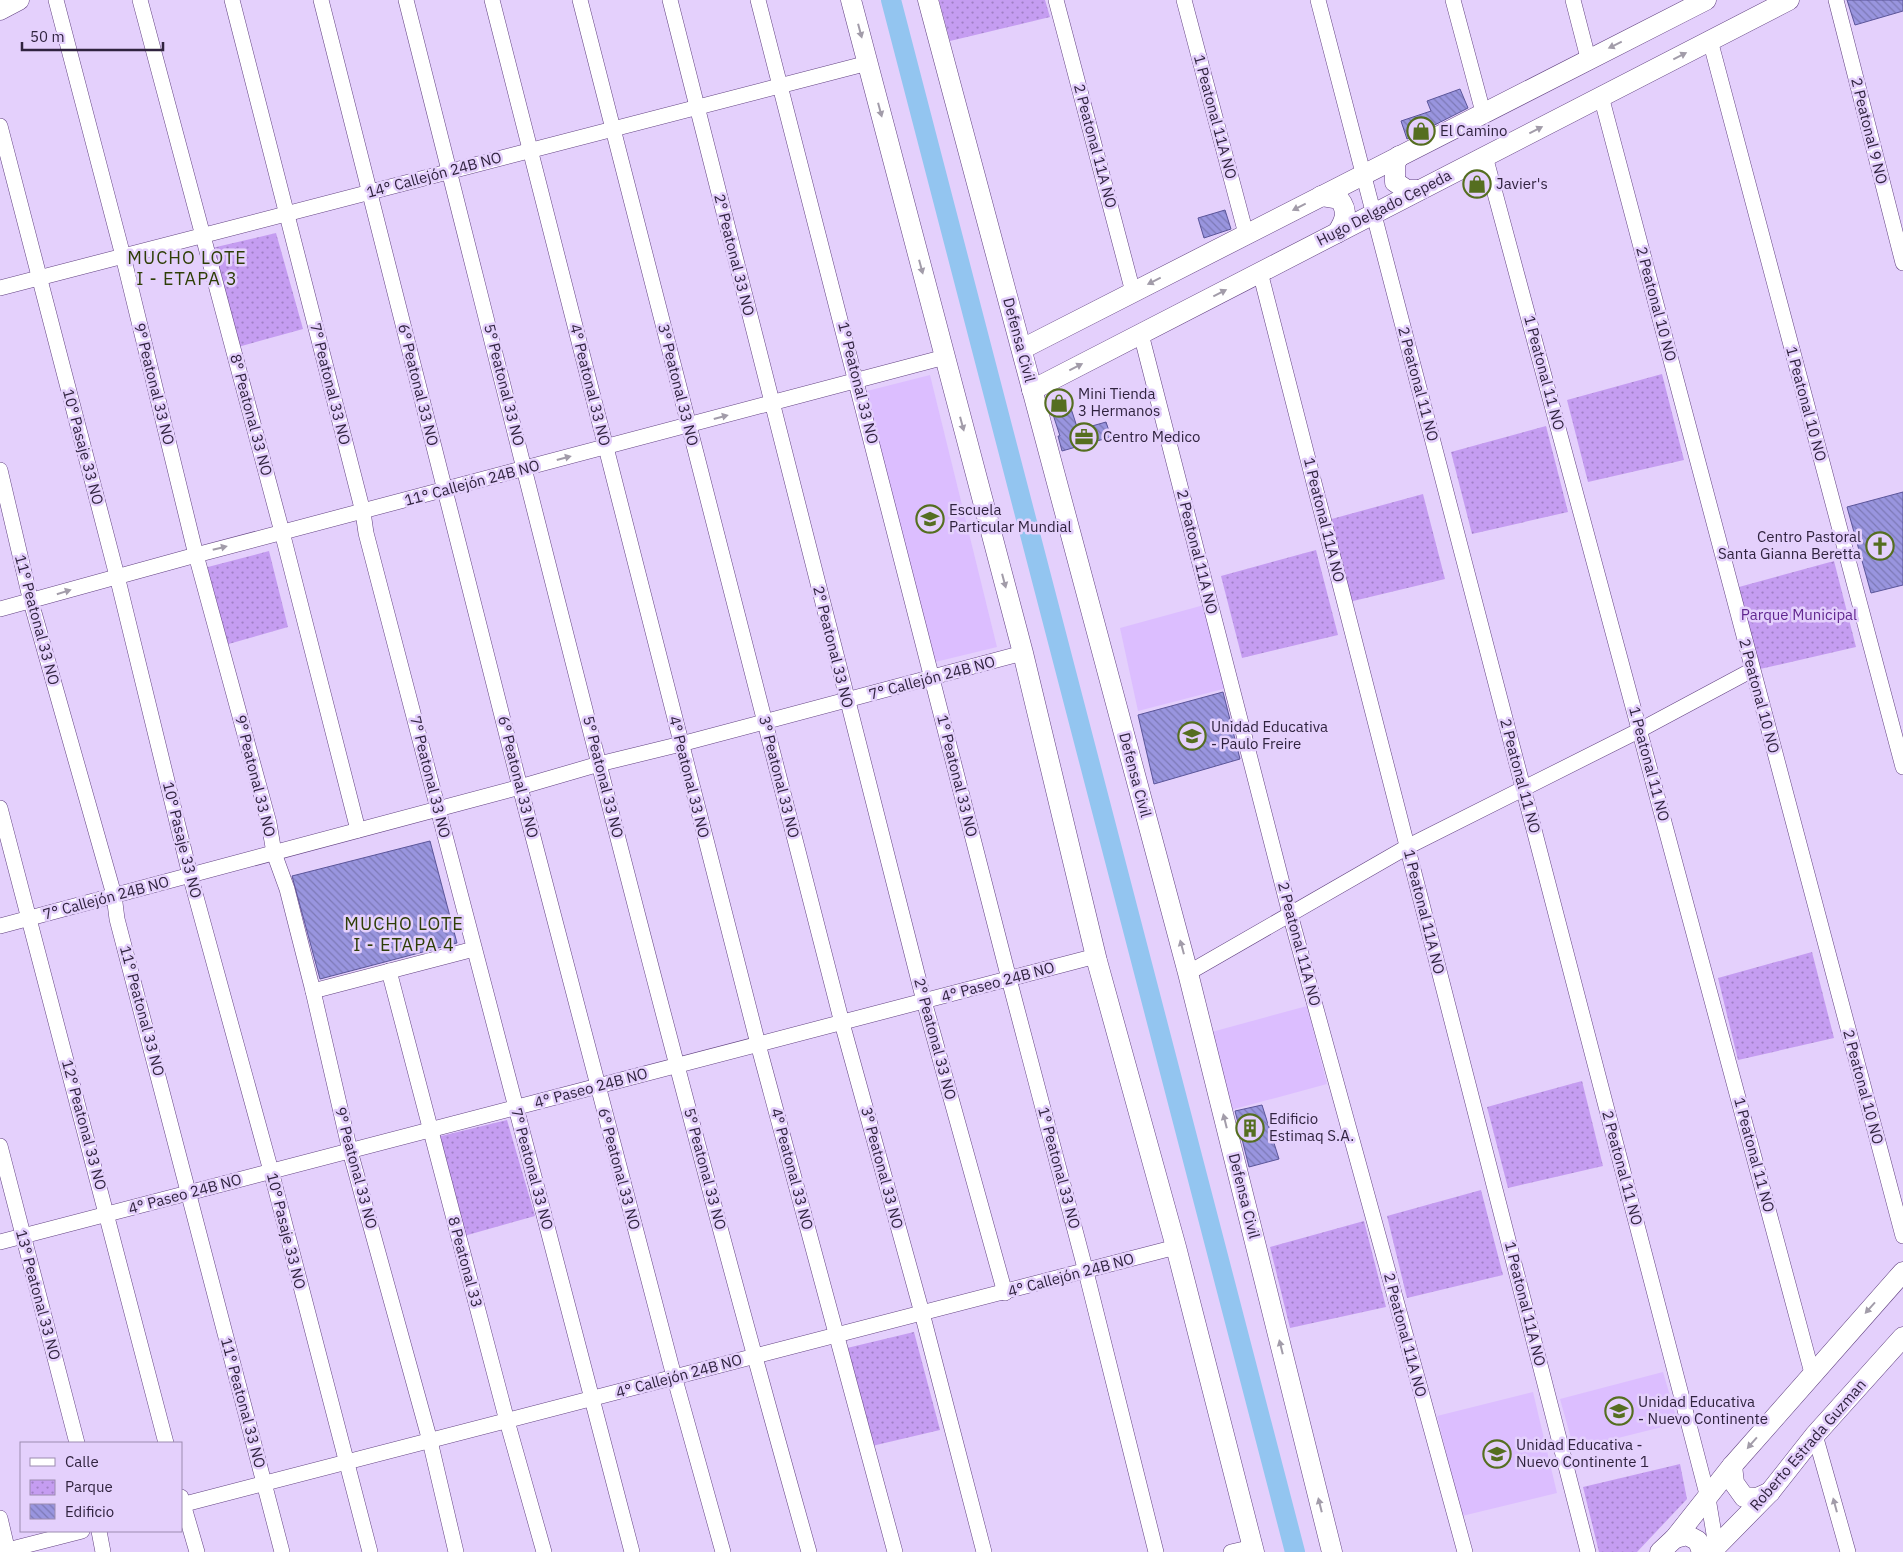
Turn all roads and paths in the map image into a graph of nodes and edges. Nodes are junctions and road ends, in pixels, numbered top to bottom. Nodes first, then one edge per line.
1 (19, 0) edge
2 (56, 0) edge
3 (140, 0) edge
4 (232, 0) edge
5 (321, 0) edge
6 (406, 0) edge
7 (492, 0) edge
8 (580, 0) edge
9 (670, 0) edge
10 (758, 0) edge
11 (851, 0) edge
12 (928, 0) edge
13 (1056, 0) edge
14 (1184, 0) edge
15 (1318, 0) edge
16 (1452, 0) edge
17 (1573, 0) edge
18 (1789, 0) edge
19 (1836, 0) edge
20 (1700, 1) edge
21 (0, 10) edge
22 (1710, 40) junction
23 (1588, 58) junction
24 (868, 63) junction
25 (782, 86) junction
26 (1601, 96) junction
27 (697, 107) junction
28 (1483, 112) junction
29 (0, 126) edge
30 (613, 129) junction
31 (530, 150) junction
32 (1399, 156) junction
33 (1486, 156) junction
34 (450, 171) junction
35 (1363, 174) junction
36 (1419, 190) junction
37 (369, 192) junction
38 (1321, 196) junction
39 (287, 214) junction
40 (1374, 214) junction
41 (1337, 232) junction
42 (1246, 234) junction
43 (202, 235) junction
44 (123, 256) junction
45 (1903, 263) edge
46 (1260, 272) junction
47 (39, 278) junction
48 (0, 288) edge
49 (1133, 292) junction
50 (1141, 334) junction
51 (1022, 349) junction
52 (945, 357) junction
53 (857, 381) junction
54 (1032, 390) junction
55 (772, 403) junction
56 (688, 425) junction
57 (605, 447) junction
58 (525, 469) junction
59 (0, 470) edge
60 (444, 490) junction
61 (363, 512) junction
62 (282, 532) junction
63 (196, 555) junction
64 (117, 576) junction
65 (31, 602) junction
66 (0, 610) edge
67 (1023, 653) junction
68 (1752, 670) junction
69 (933, 678) junction
70 (847, 700) junction
71 (765, 722) junction
72 (1640, 730) junction
73 (681, 744) junction
74 (599, 764) junction
75 (1903, 767) edge
76 (520, 787) junction
77 (1523, 790) junction
78 (0, 808) edge
79 (438, 809) junction
80 (358, 830) junction
81 (1408, 847) junction
82 (274, 853) junction
83 (190, 875) junction
84 (114, 895) junction
85 (1290, 914) junction
86 (29, 919) junction
87 (0, 926) edge
88 (474, 949) junction
89 (1096, 956) junction
90 (390, 971) junction
91 (1188, 972) junction
92 (1009, 979) junction
93 (313, 991) junction
94 (924, 1001) junction
95 (842, 1023) junction
96 (758, 1044) junction
97 (677, 1066) junction
98 (598, 1086) junction
99 (516, 1107) junction
100 (431, 1130) junction
101 (0, 1146) edge
102 (350, 1150) junction
103 (271, 1171) junction
104 (190, 1192) junction
105 (108, 1214) junction
106 (22, 1236) junction
107 (1903, 1236) edge
108 (0, 1242) edge
109 (1176, 1248) junction
110 (1086, 1272) junction
111 (1903, 1272) edge
112 (1005, 1292) junction
113 (922, 1312) junction
114 (838, 1336) junction
115 (1903, 1337) edge
116 (754, 1356) junction
117 (1812, 1373) junction
118 (674, 1378) junction
119 (592, 1399) junction
120 (507, 1421) junction
121 (1815, 1434) junction
122 (430, 1441) junction
123 (77, 1442) edge
124 (166, 1442) edge
125 (346, 1462) junction
126 (1732, 1466) junction
127 (265, 1484) junction
128 (1770, 1492) junction
129 (1708, 1498) junction
130 (182, 1502) edge
131 (0, 1518) edge
132 (78, 1532) edge
133 (99, 1532) edge
134 (1675, 1538) junction
135 (1254, 1549) edge
136 (5, 1551) edge
137 (1712, 1551) edge
138 (103, 1552) edge
139 (197, 1552) edge
140 (282, 1552) edge
141 (370, 1552) edge
142 (456, 1552) edge
143 (544, 1552) edge
144 (632, 1552) edge
145 (723, 1552) edge
146 (809, 1552) edge
147 (895, 1552) edge
148 (984, 1552) edge
149 (1156, 1552) edge
150 (1231, 1552) edge
151 (1332, 1552) edge
152 (1465, 1552) edge
153 (1588, 1552) edge
154 (1660, 1552) edge
155 (1848, 1552) edge

1 - 21 street
2 - 44 street, 9° Peatonal 33 NO
3 - 43 street, 8° Peatonal 33 NO
4 - 39 street, 7° Peatonal 33 NO
5 - 37 street, 6° Peatonal 33 NO
6 - 34 street, 5° Peatonal 33 NO
7 - 31 street, 4° Peatonal 33 NO
8 - 30 street, 3° Peatonal 33 NO
9 - 27 street, 2° Peatonal 33 NO
10 - 25 street, 1° Peatonal 33 NO
11 -> 24 street
12 - 51 street, Defensa Civil
13 - 49 street, 2 Peatonal 11A NO
14 - 42 street, 1 Peatonal 11A NO
15 - 35 street, 2 Peatonal 11 NO
16 - 28 street
17 - 23 street
18 - 22 street, Hugo Delgado Cepeda
19 - 45 street, 2 Peatonal 9 NO
20 -> 23 street
26 -> 22 street, Hugo Delgado Cepeda
22 - 75 street, 1 Peatonal 10 NO
23 - 28 street
24 - 25 street, 14° Callejón 24B NO
24 -> 52 street
25 - 27 street, 14° Callejón 24B NO
25 - 53 street, 1° Peatonal 33 NO
33 -> 26 street, Hugo Delgado Cepeda
26 - 68 street, 2 Peatonal 10 NO
27 - 30 street, 14° Callejón 24B NO
27 - 55 street, 2° Peatonal 33 NO
28 - 32 street
29 - 47 street, 10° Pasaje 33 NO
30 - 31 street, 14° Callejón 24B NO
30 - 56 street, 3° Peatonal 33 NO
31 - 34 street, 14° Callejón 24B NO
31 - 57 street, 4° Peatonal 33 NO
32 - 35 street
32 - 36 street
33 - 36 street, Hugo Delgado Cepeda
33 - 72 street, 1 Peatonal 11 NO
34 - 37 street, 14° Callejón 24B NO
34 - 58 street, 5° Peatonal 33 NO
35 - 38 street
35 - 40 street, 2 Peatonal 11 NO
36 - 40 street, Hugo Delgado Cepeda
37 - 39 street, 14° Callejón 24B NO
37 - 60 street, 6° Peatonal 33 NO
38 - 41 street
38 -> 42 street
39 - 43 street, 14° Callejón 24B NO
39 - 61 street, 7° Peatonal 33 NO
40 - 41 street, Hugo Delgado Cepeda
40 - 77 street, 2 Peatonal 11 NO
41 - 46 street, Hugo Delgado Cepeda
42 -> 49 street
43 - 44 street, 14° Callejón 24B NO
43 - 62 street, 8° Peatonal 33 NO
44 - 47 street, 14° Callejón 24B NO
44 - 63 street, 9° Peatonal 33 NO
50 -> 46 street, Hugo Delgado Cepeda
46 - 81 street, 1 Peatonal 11A NO
47 - 48 street, 14° Callejón 24B NO
47 - 64 street, 10° Pasaje 33 NO
49 - 51 street
54 -> 50 street, Hugo Delgado Cepeda
50 - 85 street, 2 Peatonal 11A NO
51 - 54 street, Defensa Civil
52 - 53 street, 11° Callejón 24B NO
52 -> 67 street
53 - 55 street, 11° Callejón 24B NO
53 - 69 street, 1° Peatonal 33 NO
91 -> 54 street, Defensa Civil
56 -> 55 street, 11° Callejón 24B NO
55 - 70 street, 2° Peatonal 33 NO
56 - 57 street, 11° Callejón 24B NO
56 - 71 street, 3° Peatonal 33 NO
58 -> 57 street, 11° Callejón 24B NO
57 - 73 street, 4° Peatonal 33 NO
58 - 60 street, 11° Callejón 24B NO
58 - 74 street, 5° Peatonal 33 NO
59 - 65 street, 11° Peatonal 33 NO
60 - 61 street, 11° Callejón 24B NO
60 - 76 street, 6° Peatonal 33 NO
61 - 62 street, 11° Callejón 24B NO
61 - 79 street, 7° Peatonal 33 NO
63 -> 62 street, 11° Callejón 24B NO
62 - 80 street, 8° Peatonal 33 NO
63 - 64 street, 11° Callejón 24B NO
63 - 82 street, 9° Peatonal 33 NO
65 -> 64 street, 11° Callejón 24B NO
64 - 83 street, 10° Pasaje 33 NO
65 - 66 street, 11° Callejón 24B NO
65 - 84 street, 11° Peatonal 33 NO
67 - 69 street, 7° Callejón 24B NO
67 - 89 street
68 - 72 street
68 - 107 street, 2 Peatonal 10 NO
69 - 70 street, 7° Callejón 24B NO
69 - 92 street, 1° Peatonal 33 NO
70 - 71 street, 7° Callejón 24B NO
70 - 94 street, 2° Peatonal 33 NO
71 - 73 street, 7° Callejón 24B NO
71 - 95 street, 3° Peatonal 33 NO
72 - 77 street
72 - 117 street, 1 Peatonal 11 NO
73 - 74 street, 7° Callejón 24B NO
73 - 96 street, 4° Peatonal 33 NO
74 - 76 street, 7° Callejón 24B NO
74 - 97 street, 5° Peatonal 33 NO
76 - 79 street, 7° Callejón 24B NO
76 - 98 street, 6° Peatonal 33 NO
77 - 81 street
77 - 129 street, 2 Peatonal 11 NO
78 - 86 street, 12° Peatonal 33 NO
79 - 80 street, 7° Callejón 24B NO
79 - 88 street, 7° Peatonal 33 NO
80 - 82 street, 7° Callejón 24B NO
81 - 85 street
81 - 153 street, 1 Peatonal 11A NO
82 - 83 street, 7° Callejón 24B NO
82 - 93 street, 9° Peatonal 33 NO
83 - 84 street, 7° Callejón 24B NO
83 - 103 street, 10° Pasaje 33 NO
84 - 86 street, 7° Callejón 24B NO
84 - 104 street, 11° Peatonal 33 NO
85 - 91 street
85 - 152 street, 2 Peatonal 11A NO
86 - 87 street, 7° Callejón 24B NO
86 - 105 street, 12° Peatonal 33 NO
88 - 90 street
88 - 99 street, 7° Peatonal 33 NO
89 - 92 street, 4° Paseo 24B NO
89 - 109 street
90 - 93 street
90 - 100 street, 8 Peatonal 33
151 -> 91 street, Defensa Civil
92 - 94 street, 4° Paseo 24B NO
92 - 110 street, 1° Peatonal 33 NO
93 - 102 street, 9° Peatonal 33 NO
94 - 95 street, 4° Paseo 24B NO
94 - 112 street, 2° Peatonal 33 NO
95 - 96 street, 4° Paseo 24B NO
95 - 113 street, 3° Peatonal 33 NO
96 - 97 street, 4° Paseo 24B NO
96 - 114 street, 4° Peatonal 33 NO
97 - 98 street, 4° Paseo 24B NO
97 - 116 street, 5° Peatonal 33 NO
98 - 99 street, 4° Paseo 24B NO
98 - 118 street, 6° Peatonal 33 NO
99 - 100 street, 4° Paseo 24B NO
99 - 119 street, 7° Peatonal 33 NO
100 - 102 street, 4° Paseo 24B NO
100 - 120 street, 8 Peatonal 33
101 - 106 street, 13° Peatonal 33 NO
102 - 103 street, 4° Paseo 24B NO
102 - 122 street, 9° Peatonal 33 NO
103 - 104 street, 4° Paseo 24B NO
103 - 125 street, 10° Pasaje 33 NO
104 - 105 street, 4° Paseo 24B NO
104 - 127 street, 11° Peatonal 33 NO
105 - 106 street, 4° Paseo 24B NO
105 - 124 street, 12° Peatonal 33 NO
106 - 108 street, 4° Paseo 24B NO
106 - 123 street, 13° Peatonal 33 NO
109 - 110 street, 4° Callejón 24B NO
109 - 135 street
110 - 112 street, 4° Callejón 24B NO
110 - 149 street, 1° Peatonal 33 NO
111 -> 117 street
112 - 113 street, 4° Callejón 24B NO
113 - 114 street, 4° Callejón 24B NO
113 - 148 street, 3° Peatonal 33 NO
114 - 116 street, 4° Callejón 24B NO
114 - 147 street, 4° Peatonal 33 NO
115 - 121 street, Roberto Estrada Guzman
116 - 118 street, 4° Callejón 24B NO
116 - 146 street, 5° Peatonal 33 NO
117 -> 126 street
118 - 119 street, 4° Callejón 24B NO
118 - 145 street, 6° Peatonal 33 NO
119 - 120 street, 4° Callejón 24B NO
119 - 144 street, 7° Peatonal 33 NO
120 - 122 street, 4° Callejón 24B NO
120 - 143 street, 8 Peatonal 33
121 - 128 street, Roberto Estrada Guzman
155 -> 121 street
122 - 125 street, 4° Callejón 24B NO
122 - 142 street, 9° Peatonal 33 NO
125 - 127 street, 4° Callejón 24B NO
125 - 141 street, 10° Pasaje 33 NO
126 - 128 street
126 - 129 street
127 - 130 street, 4° Callejón 24B NO
127 - 140 street, 11° Peatonal 33 NO
128 - 137 street, Roberto Estrada Guzman
129 - 134 street
129 - 137 street, 2 Peatonal 11 NO
130 - 139 street
131 - 136 street
132 - 136 street
133 - 138 street
134 - 137 street
134 - 154 street
135 - 150 street

